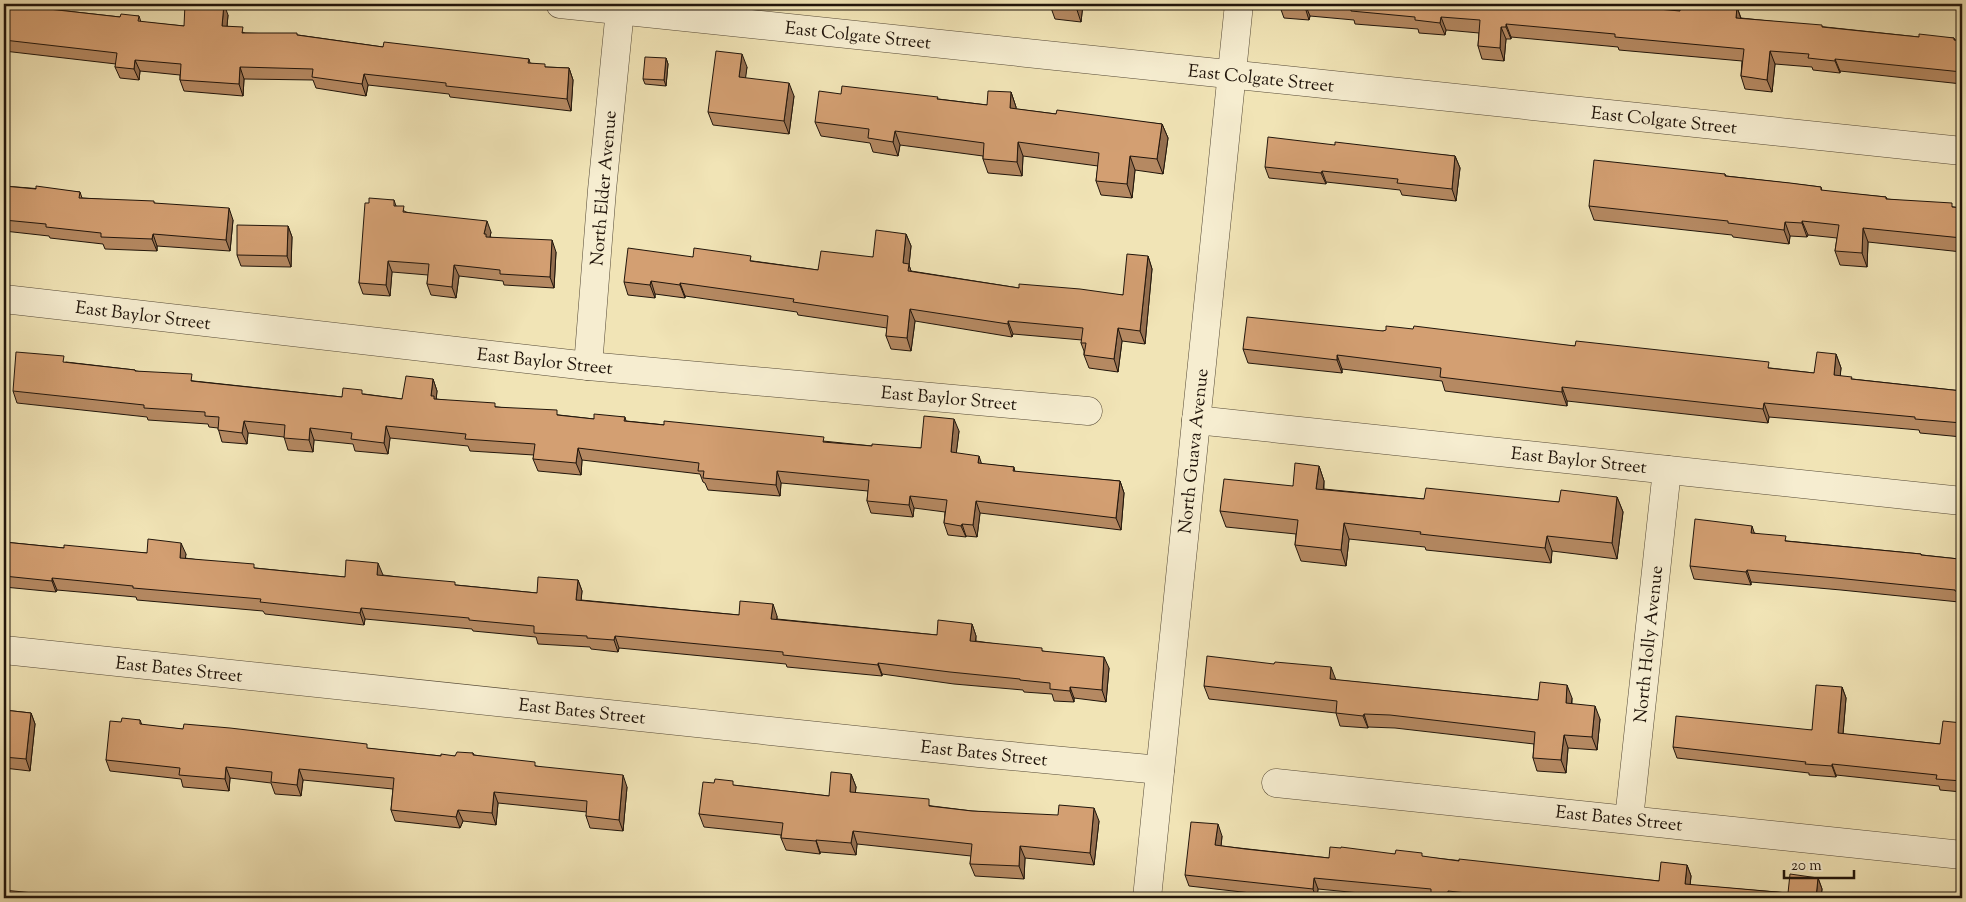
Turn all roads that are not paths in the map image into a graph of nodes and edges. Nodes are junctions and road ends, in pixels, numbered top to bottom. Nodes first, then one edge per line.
1 (560, 4) edge
2 (1239, 4) edge
3 (620, 10) junction
4 (1232, 75) junction
5 (1962, 151) edge
6 (4, 299) edge
7 (588, 366) junction
8 (1088, 411) dead end
9 (1196, 420) junction
10 (1667, 470) junction
11 (1962, 501) edge
12 (4, 650) edge
13 (1160, 770) junction
14 (1276, 783) dead end
15 (1629, 819) junction
16 (1962, 854) edge
17 (1147, 898) edge

1 - 3 street, East Colgate Street
2 - 4 street, North Guava Avenue
3 - 4 street, East Colgate Street
3 - 7 street, North Elder Avenue
4 - 5 street, East Colgate Street
4 - 9 street, North Guava Avenue
6 - 7 street, East Baylor Street
7 - 8 street, East Baylor Street
9 - 10 street, East Baylor Street
9 - 13 street, North Guava Avenue
10 - 11 street, East Baylor Street
10 - 15 street, North Holly Avenue
12 - 13 street, East Bates Street
13 - 17 street, North Guava Avenue
14 - 15 street, East Bates Street
15 - 16 street, East Bates Street

